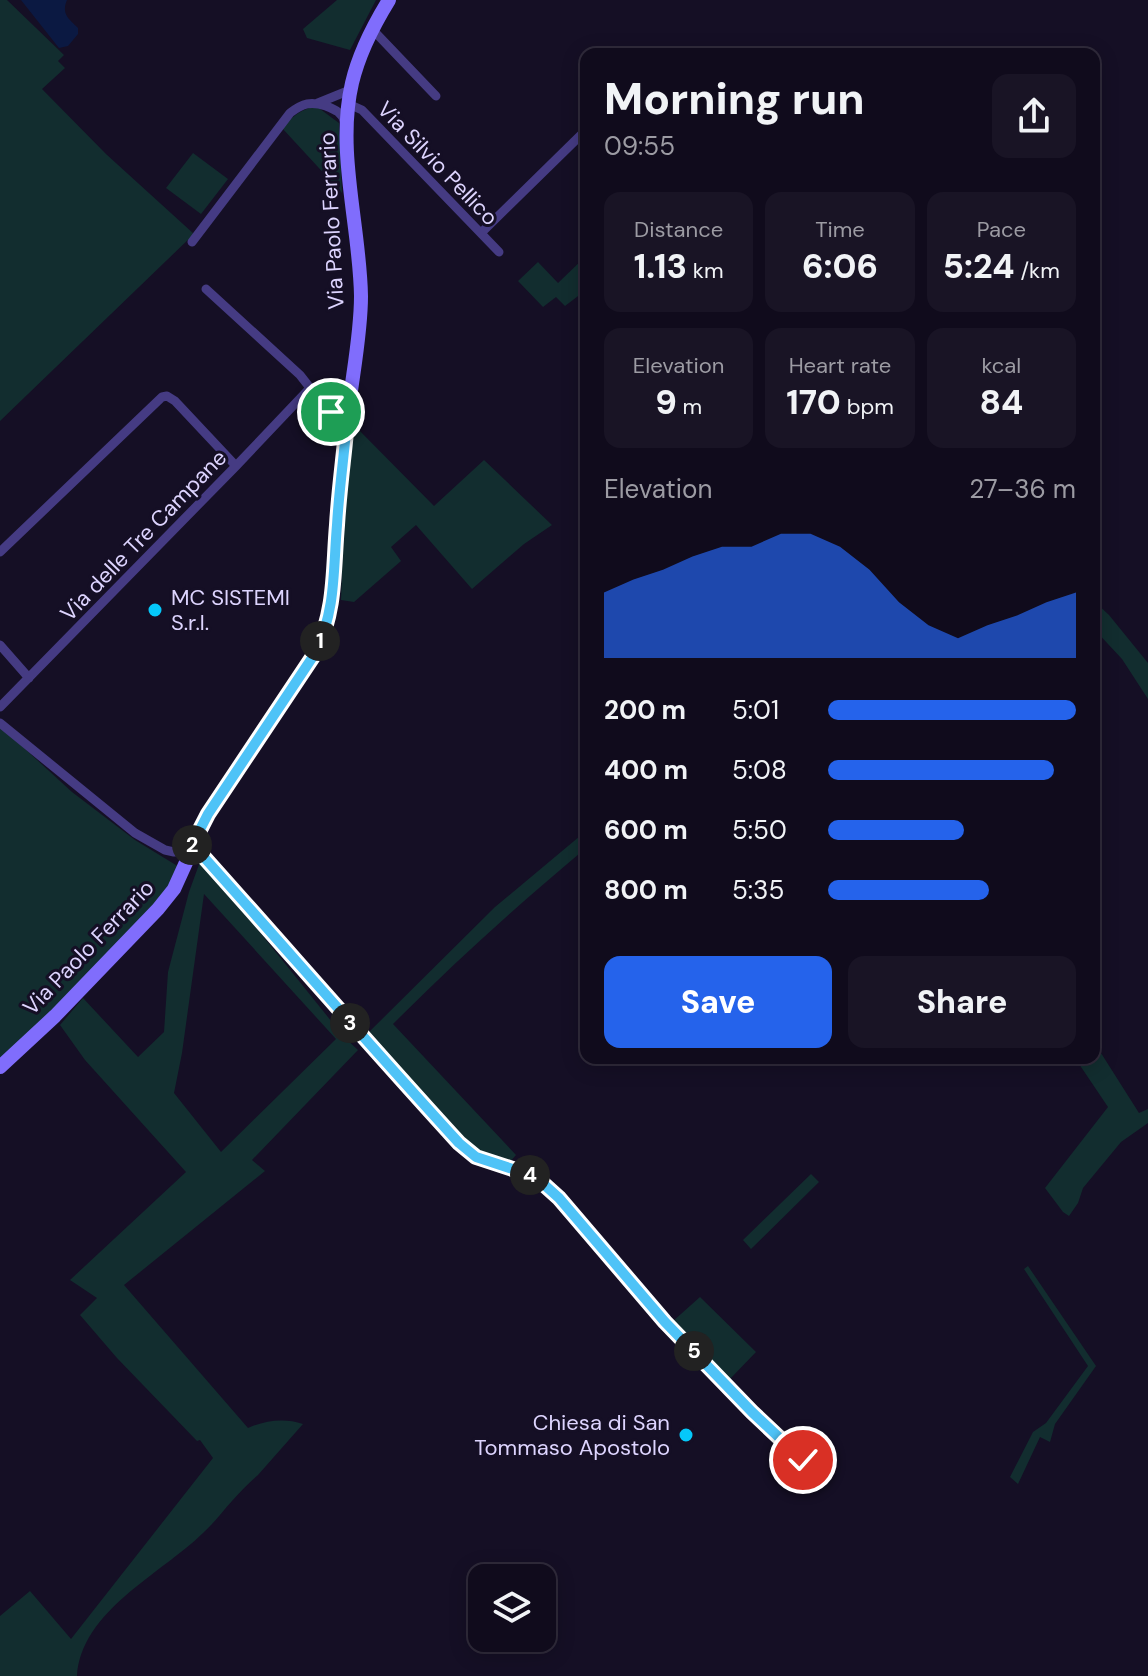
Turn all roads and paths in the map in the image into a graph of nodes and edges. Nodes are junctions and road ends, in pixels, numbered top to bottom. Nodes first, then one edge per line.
1 (389, 0) edge
2 (372, 29) junction
3 (436, 96) dead end
4 (345, 100) junction
5 (318, 103) junction
6 (580, 136) edge
7 (481, 233) junction
8 (192, 242) dead end
9 (499, 252) dead end
10 (206, 289) dead end
11 (310, 388) junction
12 (319, 398) junction
13 (349, 401) junction
14 (347, 421) junction
15 (236, 466) junction
16 (0, 552) edge
17 (0, 645) edge
18 (29, 678) junction
19 (0, 707) edge
20 (0, 723) edge
21 (190, 849) junction
22 (0, 1067) edge
23 (803, 1460) dead end

1 - 2 street, Via Paolo Ferrario
2 - 3 street
2 - 4 street, Via Paolo Ferrario
4 - 5 street, Via Silvio Pellico
4 - 5 street
4 - 7 street, Via Silvio Pellico
4 - 13 street, Via Paolo Ferrario
5 - 8 street
6 - 7 street
7 - 9 street, Via Silvio Pellico
10 - 11 street
11 - 12 street
11 - 15 street, Via delle Tre Campane
12 - 13 street
12 - 14 street
13 - 14 street, Via Paolo Ferrario
14 - 21 street, Via Paolo Ferrario
15 - 16 street
15 - 18 street, Via delle Tre Campane
17 - 18 street
18 - 19 street, Via delle Tre Campane
20 - 21 street
21 - 22 street, Via Paolo Ferrario
21 - 23 street

